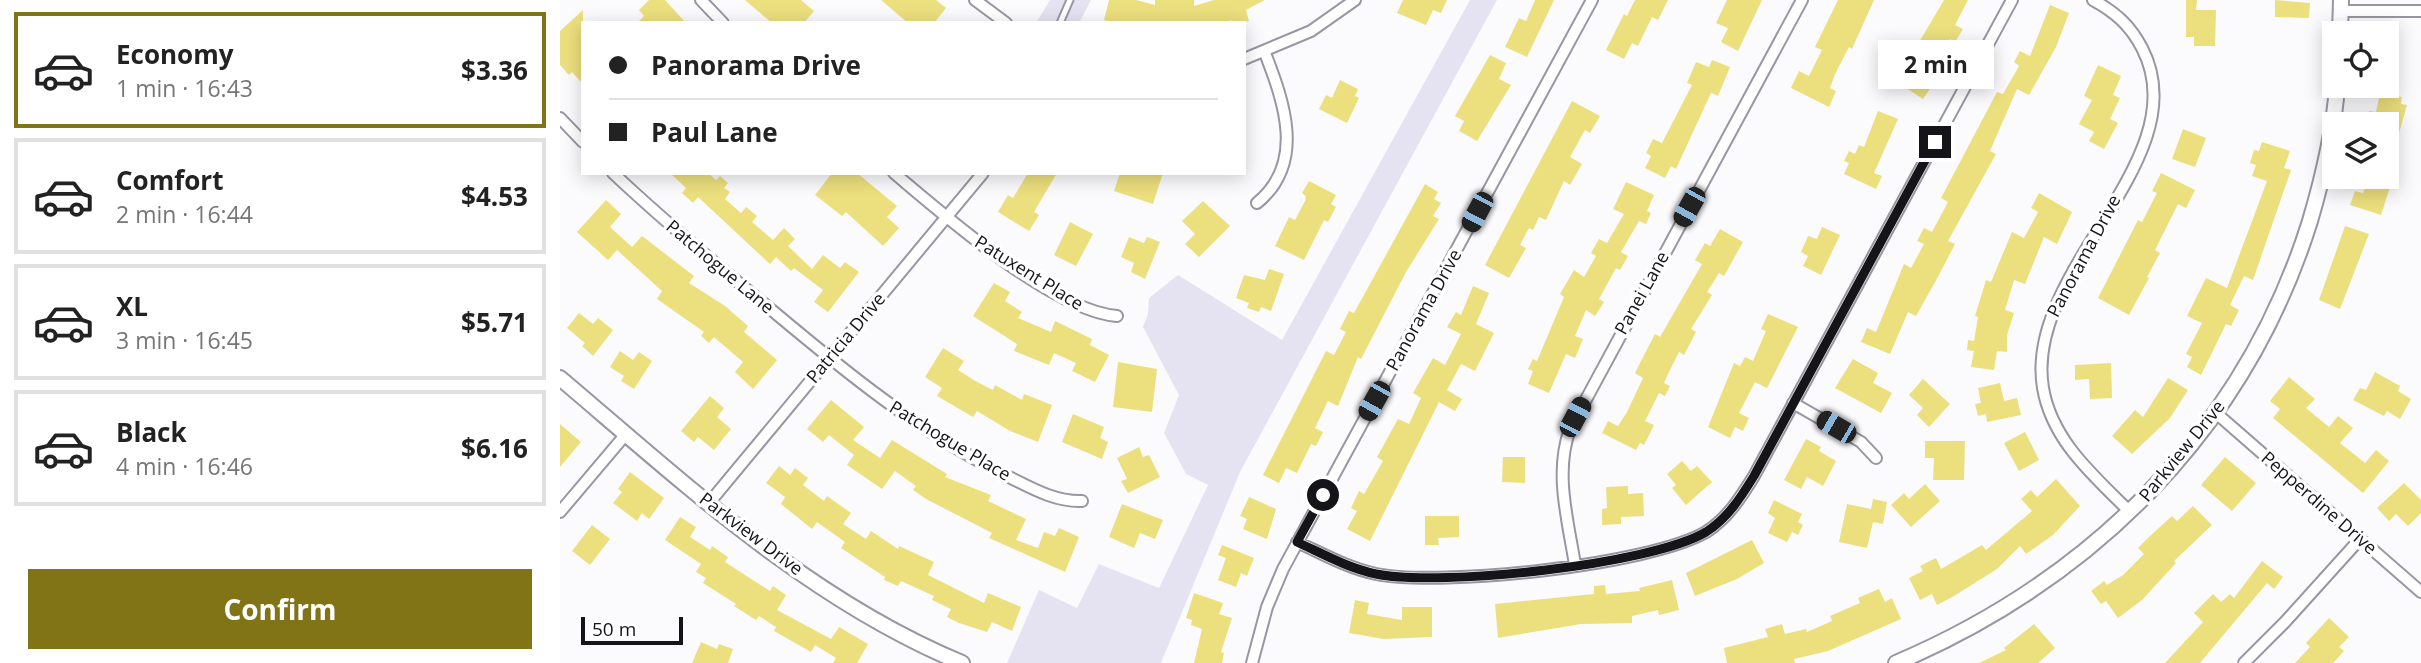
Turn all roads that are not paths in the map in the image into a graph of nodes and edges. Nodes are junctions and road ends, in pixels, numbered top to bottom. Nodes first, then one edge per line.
1 (701, 0) edge
2 (975, 0) edge
3 (1070, 0) edge
4 (1355, 0) edge
5 (1592, 0) edge
6 (1802, 0) edge
7 (2012, 0) edge
8 (2093, 0) edge
9 (2115, 5) edge
10 (2341, 5) edge
11 (2421, 11) edge
12 (721, 21) edge
13 (1003, 21) edge
14 (1061, 21) edge
15 (1265, 53) junction
16 (1246, 58) edge
17 (2335, 98) edge
18 (560, 118) edge
19 (581, 140) edge
20 (615, 175) edge
21 (896, 175) edge
22 (981, 175) edge
23 (1257, 203) dead end
24 (947, 217) junction
25 (1117, 316) dead end
26 (829, 359) junction
27 (560, 378) edge
28 (1793, 403) junction
29 (2216, 413) junction
30 (626, 434) junction
31 (1876, 458) dead end
32 (1082, 501) dead end
33 (709, 503) junction
34 (560, 512) edge
35 (2130, 512) junction
36 (2360, 539) junction
37 (1297, 542) junction
38 (1576, 565) junction
39 (2421, 593) edge
40 (955, 662) edge
41 (1252, 663) edge
42 (1896, 663) edge
43 (2244, 663) edge

1 - 12 street
2 - 13 street
3 - 14 lane
4 - 15 street
5 - 37 street, Panorama Drive
6 - 38 street, Panei Lane
7 - 28 street
8 - 9 street, Panorama Drive
9 - 35 street, Panorama Drive
10 - 11 street
15 - 16 street
15 - 23 street
17 - 29 street, Parkview Drive
18 - 19 street
20 - 26 street, Patchogue Lane
21 - 24 street, Patuxent Place
22 - 24 street, Patricia Drive
24 - 25 street, Patuxent Place
24 - 26 street, Patricia Drive
26 - 32 street, Patchogue Place
26 - 33 street, Patricia Drive
27 - 30 street, Parkview Drive
28 - 31 street
28 - 38 street
29 - 35 street, Parkview Drive
29 - 36 street, Pepperdine Drive
30 - 33 street, Parkview Drive
30 - 34 street
33 - 40 street, Parkview Drive
35 - 42 street, Parkview Drive
36 - 39 street, Pepperdine Drive
36 - 43 street
37 - 38 street
37 - 41 street, Panorama Drive

